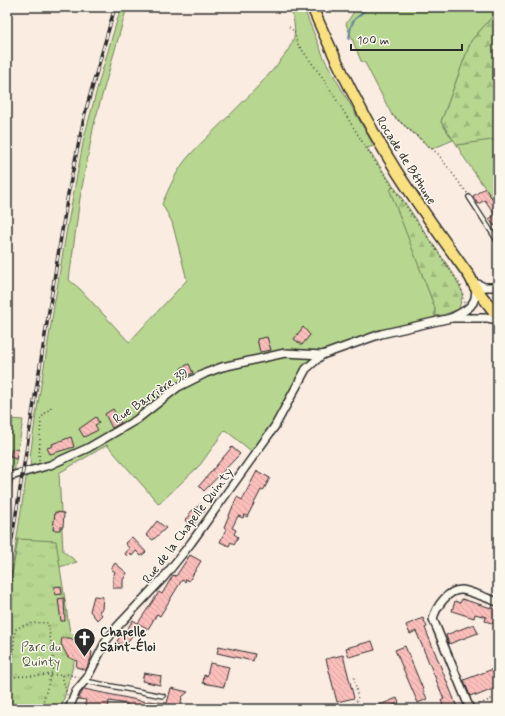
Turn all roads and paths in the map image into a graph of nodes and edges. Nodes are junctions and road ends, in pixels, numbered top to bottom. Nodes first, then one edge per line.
1 (312, 7) edge
2 (289, 27) dead end
3 (392, 115) dead end
4 (469, 197) joint
5 (498, 242) edge
6 (477, 286) junction
7 (498, 287) edge
8 (498, 309) edge
9 (466, 311) junction
10 (451, 318) junction
11 (498, 319) edge
12 (322, 355) junction
13 (52, 406) dead end
14 (40, 468) junction
15 (7, 477) edge
16 (498, 602) edge
17 (62, 675) junction
18 (73, 675) dead end
19 (354, 675) dead end
20 (51, 676) junction
21 (11, 677) junction
22 (85, 681) junction
23 (163, 696) dead end
24 (498, 696) edge
25 (70, 708) edge
26 (470, 708) edge
27 (10, 709) edge
28 (41, 709) edge
29 (347, 709) edge

1 - 6 main road, Rocade de Béthune
2 - 9 path
3 - 4 path
4 - 5 lane
6 - 7 street
6 - 8 main road
6 - 9 street
6 - 11 main road, Rocade de Béthune
9 - 10 street, Rue Barrière 39
10 - 11 street, Rue Barrière 39
10 - 12 street, Rue Barrière 39
12 - 14 street, Rue Barrière 39
12 - 22 street, Rue de la Chapelle Quinty
13 - 14 path
14 - 15 street, Rue Barrière 39
16 - 26 street
17 - 18 path
17 - 20 path
17 - 25 path
19 - 29 path
20 - 21 path
20 - 21 path
20 - 28 path
21 - 27 path
22 - 23 lane
22 - 25 street, Rue de la Chapelle Quinty
24 - 26 path

